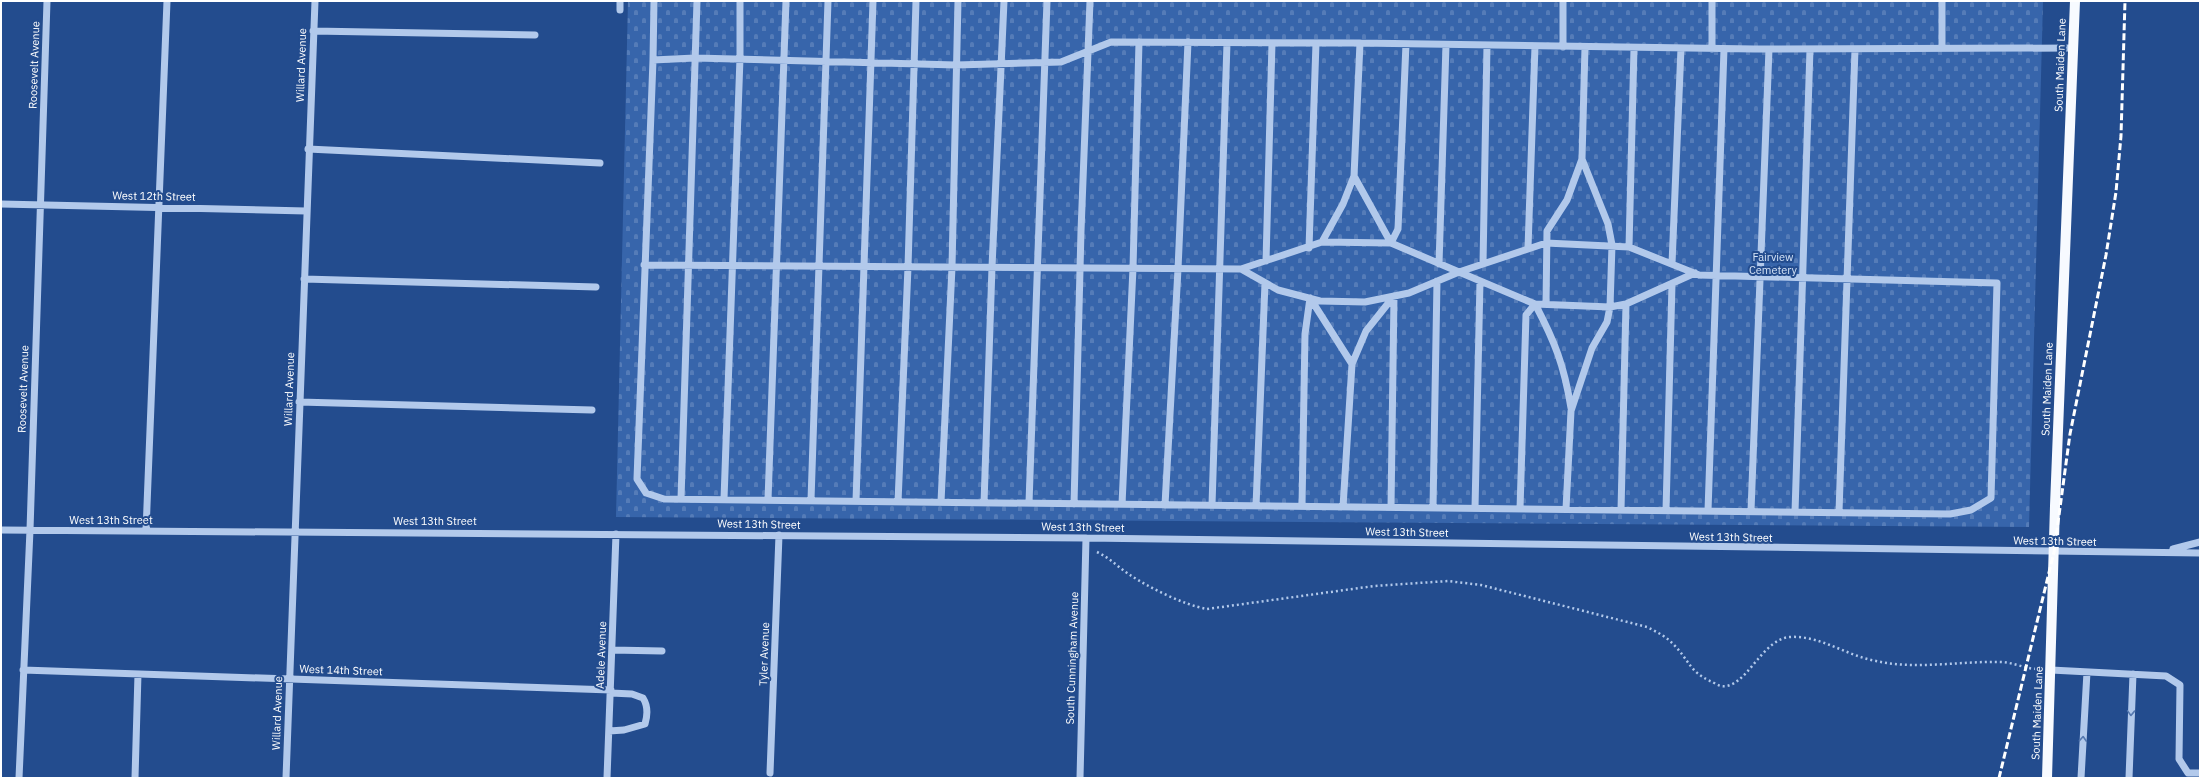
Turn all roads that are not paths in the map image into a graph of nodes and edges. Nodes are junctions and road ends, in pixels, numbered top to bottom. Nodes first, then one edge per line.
1 (47, 1) edge
2 (167, 1) edge
3 (315, 1) edge
4 (620, 1) edge
5 (654, 1) edge
6 (697, 1) edge
7 (740, 1) edge
8 (786, 1) edge
9 (828, 1) edge
10 (874, 1) edge
11 (916, 1) edge
12 (958, 1) edge
13 (1004, 1) edge
14 (1047, 1) edge
15 (1090, 1) edge
16 (1563, 1) edge
17 (1712, 1) edge
18 (1942, 1) edge
19 (2074, 1) edge
20 (620, 10) dead end
21 (313, 31) junction
22 (535, 35) dead end
23 (1139, 42) junction
24 (1188, 42) junction
25 (1227, 42) junction
26 (1272, 43) junction
27 (1316, 43) junction
28 (1360, 43) junction
29 (1406, 44) junction
30 (1446, 45) junction
31 (1487, 45) junction
32 (1535, 46) junction
33 (1563, 47) junction
34 (1585, 47) junction
35 (1634, 48) junction
36 (1681, 48) junction
37 (1942, 48) junction
38 (2073, 48) junction
39 (1712, 49) junction
40 (1724, 49) junction
41 (1768, 49) junction
42 (1810, 49) junction
43 (1855, 49) junction
44 (1088, 52) junction
45 (695, 58) junction
46 (740, 58) junction
47 (653, 60) junction
48 (784, 60) junction
49 (826, 62) junction
50 (1046, 62) junction
51 (872, 63) junction
52 (913, 63) junction
53 (1002, 64) junction
54 (956, 65) junction
55 (308, 149) junction
56 (1582, 159) junction
57 (600, 163) dead end
58 (1354, 176) junction
59 (1, 204) edge
60 (40, 205) junction
61 (159, 207) junction
62 (306, 212) junction
63 (1322, 242) junction
64 (1391, 243) junction
65 (1546, 243) junction
66 (1612, 245) junction
67 (1629, 247) junction
68 (1309, 248) junction
69 (1528, 248) junction
70 (1266, 261) junction
71 (1439, 264) junction
72 (1483, 264) junction
73 (1672, 264) junction
74 (644, 265) junction
75 (689, 265) junction
76 (732, 266) junction
77 (776, 266) junction
78 (819, 266) junction
79 (866, 266) junction
80 (908, 267) junction
81 (952, 267) junction
82 (992, 267) junction
83 (1038, 268) junction
84 (1080, 268) junction
85 (1133, 268) junction
86 (1178, 269) junction
87 (1221, 269) junction
88 (1241, 269) junction
89 (1459, 272) junction
90 (1695, 273) junction
91 (1718, 275) junction
92 (1760, 276) junction
93 (1802, 277) junction
94 (304, 279) junction
95 (1846, 279) junction
96 (1437, 281) junction
97 (1480, 281) junction
98 (1265, 283) junction
99 (1672, 284) junction
100 (596, 287) dead end
101 (1394, 296) junction
102 (1310, 298) junction
103 (1535, 304) junction
104 (1546, 304) junction
105 (1626, 304) junction
106 (1610, 307) junction
107 (1352, 364) junction
108 (299, 402) junction
109 (592, 410) dead end
110 (1571, 411) junction
111 (681, 499) junction
112 (724, 499) junction
113 (768, 500) junction
114 (811, 500) junction
115 (856, 501) junction
116 (898, 502) junction
117 (941, 502) junction
118 (984, 503) junction
119 (1029, 503) junction
120 (1074, 504) junction
121 (1122, 504) junction
122 (1165, 505) junction
123 (1212, 505) junction
124 (1256, 506) junction
125 (1302, 506) junction
126 (1343, 507) junction
127 (1391, 507) junction
128 (1433, 508) junction
129 (1475, 508) junction
130 (1520, 509) junction
131 (1566, 509) junction
132 (1621, 510) junction
133 (1666, 510) junction
134 (1708, 511) junction
135 (1751, 511) junction
136 (1795, 512) junction
137 (1839, 512) junction
138 (1, 530) edge
139 (30, 530) junction
140 (146, 531) junction
141 (295, 532) junction
142 (616, 534) junction
143 (779, 535) junction
144 (1086, 538) junction
145 (2200, 542) edge
146 (2054, 552) junction
147 (2165, 552) junction
148 (2200, 553) edge
149 (612, 650) junction
150 (662, 651) dead end
151 (23, 670) junction
152 (2051, 670) junction
153 (2087, 672) junction
154 (138, 674) junction
155 (2133, 674) junction
156 (289, 679) junction
157 (611, 691) junction
158 (609, 731) junction
159 (770, 773) dead end
160 (2200, 773) edge
161 (19, 778) edge
162 (135, 778) edge
163 (286, 778) edge
164 (607, 778) edge
165 (1080, 778) edge
166 (2047, 778) edge
167 (2081, 778) edge
168 (2129, 778) edge

1 - 60 street, Roosevelt Avenue
2 - 61 street
3 - 21 street, Willard Avenue
4 - 20 street
5 - 47 street
6 - 45 street
7 - 46 street
8 - 48 street
9 - 49 street
10 - 51 street
11 - 52 street
12 - 54 street
13 - 53 street
14 - 50 street
15 - 44 street
16 - 33 street
17 - 39 street
18 - 37 street
19 - 38 main road, South Maiden Lane
21 - 22 street
21 - 55 street, Willard Avenue
23 - 24 street
23 - 44 street
23 - 85 street
24 - 25 street
24 - 86 street
25 - 26 street
25 - 87 street
26 - 27 street
26 - 70 street
27 - 28 street
27 - 68 street
28 - 29 street
28 - 58 street
29 - 30 street
29 - 64 street
30 - 31 street
30 - 71 street
31 - 32 street
31 - 72 street
32 - 33 street
32 - 69 street
33 - 34 street
34 - 35 street
34 - 56 street
35 - 36 street
35 - 67 street
36 - 39 street
36 - 73 street
37 - 38 street
37 - 43 street
38 - 146 main road, South Maiden Lane
39 - 40 street
40 - 41 street
40 - 91 street
41 - 42 street
41 - 92 street
42 - 43 street
42 - 93 street
43 - 95 street
44 - 50 street
44 - 84 street
45 - 46 street
45 - 47 street
45 - 75 street
46 - 48 street
46 - 76 street
47 - 74 street
48 - 49 street
48 - 77 street
49 - 51 street
49 - 78 street
50 - 53 street
50 - 83 street
51 - 52 street
51 - 79 street
52 - 54 street
52 - 80 street
53 - 54 street
53 - 82 street
54 - 81 street
55 - 57 street
55 - 62 street, Willard Avenue
56 - 65 street
56 - 66 street
58 - 63 street
58 - 64 street
59 - 60 street, West 12th Street
60 - 61 street, West 12th Street
60 - 139 street, Roosevelt Avenue
61 - 62 street, West 12th Street
61 - 140 street
62 - 94 street, Willard Avenue
63 - 64 street
63 - 68 street
64 - 71 street
65 - 66 street
65 - 69 street
65 - 104 street
66 - 67 street
66 - 106 street
67 - 73 street
68 - 70 street
69 - 72 street
70 - 88 street
71 - 89 street
72 - 89 street
73 - 90 street
74 - 75 street
74 - 111 street
75 - 76 street
75 - 111 street
76 - 77 street
76 - 112 street
77 - 78 street
77 - 113 street
78 - 79 street
78 - 114 street
79 - 80 street
79 - 115 street
80 - 81 street
80 - 116 street
81 - 82 street
81 - 117 street
82 - 83 street
82 - 118 street
83 - 84 street
83 - 119 street
84 - 85 street
84 - 120 street
85 - 86 street
85 - 121 street
86 - 87 street
86 - 122 street
87 - 88 street
87 - 123 street
88 - 98 street
89 - 96 street
89 - 97 street
90 - 91 street
90 - 99 street
91 - 92 street
91 - 134 street
92 - 93 street
92 - 135 street
93 - 95 street
93 - 136 street
94 - 100 street
94 - 108 street, Willard Avenue
95 - 137 street
95 - 137 street
96 - 101 street
96 - 128 street
97 - 103 street
97 - 129 street
98 - 102 street
98 - 124 street
99 - 105 street
99 - 133 street
101 - 102 street
101 - 107 street
101 - 127 street
102 - 107 street
102 - 125 street
103 - 104 street
103 - 110 street
103 - 130 street
104 - 106 street
105 - 106 street
105 - 132 street
106 - 110 street
107 - 126 street
108 - 109 street
108 - 141 street, Willard Avenue
110 - 131 street
111 - 112 street
112 - 113 street
113 - 114 street
114 - 115 street
115 - 116 street
116 - 117 street
117 - 118 street
118 - 119 street
119 - 120 street
120 - 121 street
121 - 122 street
122 - 123 street
123 - 124 street
124 - 125 street
125 - 126 street
126 - 127 street
127 - 128 street
128 - 129 street
129 - 130 street
130 - 131 street
131 - 132 street
132 - 133 street
133 - 134 street
134 - 135 street
135 - 136 street
136 - 137 street
138 - 139 street, West 13th Street
139 - 140 street, West 13th Street
139 - 151 street, Roosevelt Avenue
140 - 141 street, West 13th Street
141 - 142 street, West 13th Street
141 - 156 street, Willard Avenue
142 - 143 street, West 13th Street
142 - 149 street, Adele Avenue
143 - 144 street, West 13th Street
143 - 159 street, Tyler Avenue
144 - 146 street, West 13th Street
144 - 165 street, South Cunningham Avenue
145 - 147 street, West 13th Street
146 - 147 street, West 13th Street
146 - 152 main road, South Maiden Lane
147 - 148 street, West 13th Street
149 - 150 street
149 - 157 street, Adele Avenue
151 - 154 street, West 14th Street
151 - 161 street, Roosevelt Avenue
152 - 153 street
152 - 166 main road, South Maiden Lane
153 - 155 street
167 -> 153 street
154 - 156 street, West 14th Street
154 - 162 street
155 - 160 street
155 -> 168 street
156 - 157 street, West 14th Street
156 - 163 street, Willard Avenue
157 - 158 street, Adele Avenue
157 - 158 street, West 14th Street
158 - 164 street, Adele Avenue

